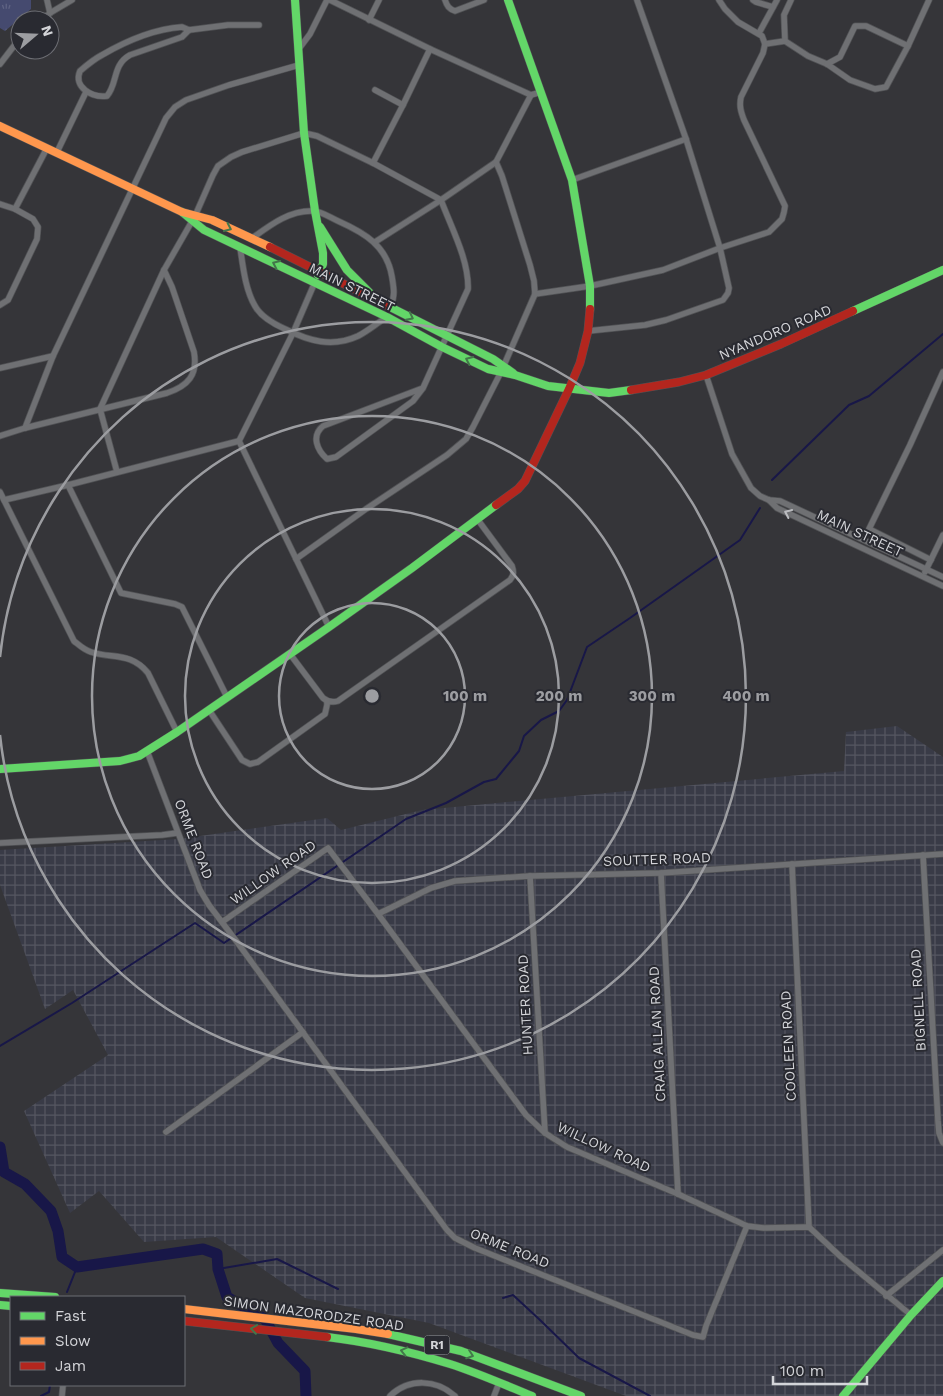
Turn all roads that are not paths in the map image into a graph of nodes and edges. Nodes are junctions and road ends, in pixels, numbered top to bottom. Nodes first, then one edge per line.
1 (72, 0) edge
2 (295, 0) edge
3 (329, 0) edge
4 (379, 0) edge
5 (445, 0) edge
6 (484, 0) edge
7 (508, 0) edge
8 (637, 0) edge
9 (719, 0) edge
10 (753, 0) edge
11 (777, 0) edge
12 (791, 0) edge
13 (929, 0) edge
14 (773, 7) junction
15 (55, 10) edge
16 (369, 20) junction
17 (259, 25) dead end
18 (189, 30) junction
19 (759, 33) junction
20 (785, 41) junction
21 (765, 44) junction
22 (908, 46) junction
23 (430, 49) junction
24 (298, 50) junction
25 (10, 51) edge
26 (0, 64) edge
27 (827, 64) junction
28 (299, 65) junction
29 (375, 90) dead end
30 (86, 92) junction
31 (541, 92) junction
32 (531, 95) junction
33 (403, 105) junction
34 (0, 126) edge
35 (304, 133) junction
36 (686, 139) junction
37 (48, 148) junction
38 (57, 152) junction
39 (496, 162) junction
40 (373, 163) junction
41 (572, 180) junction
42 (133, 189) junction
43 (441, 200) junction
44 (0, 204) edge
45 (15, 209) junction
46 (315, 211) junction
47 (193, 218) junction
48 (318, 223) junction
49 (251, 239) junction
50 (375, 242) junction
51 (240, 247) junction
52 (720, 248) junction
53 (164, 270) junction
54 (943, 270) edge
55 (320, 271) junction
56 (315, 282) junction
57 (590, 286) junction
58 (535, 294) junction
59 (376, 298) junction
60 (0, 305) edge
61 (391, 307) junction
62 (386, 317) junction
63 (588, 331) junction
64 (293, 333) junction
65 (447, 335) junction
66 (442, 347) junction
67 (54, 356) junction
68 (0, 368) edge
69 (502, 369) junction
70 (943, 372) edge
71 (706, 375) junction
72 (423, 388) junction
73 (569, 389) junction
74 (609, 392) joint
75 (100, 409) junction
76 (25, 428) junction
77 (0, 436) edge
78 (239, 441) junction
79 (118, 472) junction
80 (68, 485) junction
81 (0, 492) edge
82 (4, 500) junction
83 (769, 500) junction
84 (478, 520) junction
85 (943, 535) edge
86 (296, 559) junction
87 (931, 560) junction
88 (926, 569) junction
89 (922, 576) junction
90 (943, 577) edge
91 (943, 586) edge
92 (329, 627) junction
93 (290, 654) junction
94 (227, 697) junction
95 (327, 701) junction
96 (209, 710) junction
97 (177, 732) junction
98 (147, 752) junction
99 (0, 769) edge
100 (178, 833) junction
101 (0, 843) edge
102 (943, 854) edge
103 (923, 855) junction
104 (792, 864) junction
105 (661, 872) junction
106 (530, 876) junction
107 (378, 914) junction
108 (222, 922) junction
109 (303, 1032) junction
110 (166, 1132) dead end
111 (545, 1133) junction
112 (943, 1143) edge
113 (678, 1194) junction
114 (747, 1226) junction
115 (809, 1227) junction
116 (943, 1250) edge
117 (943, 1281) edge
118 (0, 1293) edge
119 (41, 1296) edge
120 (886, 1296) junction
121 (185, 1309) edge
122 (911, 1315) junction
123 (185, 1321) edge
124 (499, 1383) junction
125 (845, 1395) edge
126 (390, 1396) edge
127 (455, 1396) edge
128 (494, 1396) edge
129 (532, 1396) edge
130 (581, 1396) edge

1 - 15 street
2 - 24 main road
3 - 16 street
3 - 24 street
4 - 16 street
5 - 6 street
7 - 31 main road
8 - 36 street
9 - 19 street
10 - 14 street
11 - 14 street
12 - 20 street
13 - 22 street
14 - 19 street
16 - 23 street
17 - 18 street
18 - 30 street
18 - 30 street
19 - 21 street
20 - 21 street
20 - 27 street
21 - 52 street
22 - 27 street
22 - 27 street
23 - 32 street
23 - 33 street
24 - 28 main road
25 - 26 street
28 - 35 main road
28 - 42 street
29 - 33 street
30 - 38 street
31 - 32 street
31 - 41 main road
32 - 39 street
33 - 40 street
34 - 37 main road, MAIN STREET
35 - 40 street
35 - 46 main road
35 - 47 street
36 - 41 street
36 - 52 street
37 - 38 main road, MAIN STREET
37 - 45 street
38 - 42 main road, MAIN STREET
39 - 43 street
39 - 58 street
40 - 43 street
41 - 57 main road
42 - 47 main road, MAIN STREET
42 - 67 street
43 - 50 street
43 - 65 street
44 - 45 street
45 - 60 street
46 - 48 main road
46 - 49 street
46 - 50 street
47 -> 49 main road, MAIN STREET
47 - 51 main road, MAIN STREET
47 - 53 street
48 - 55 main road
48 - 59 main road
49 - 55 main road, MAIN STREET
50 - 61 street
56 -> 51 main road, MAIN STREET
51 - 64 street
52 - 57 street
52 - 63 street
53 - 75 street
53 - 75 street
54 - 71 main road, NYANDORO ROAD
55 - 56 main road
55 - 59 main road, MAIN STREET
56 - 62 main road, MAIN STREET
56 - 64 street
57 - 58 street
57 - 63 main road
58 - 69 street
59 - 61 main road, MAIN STREET
61 -> 65 main road, MAIN STREET
62 - 64 street
62 - 66 main road, MAIN STREET
63 - 73 main road
64 - 78 street
65 - 66 street
65 - 69 main road, MAIN STREET
69 -> 66 main road, MAIN STREET
66 - 72 street
67 - 68 street
67 - 76 street
69 - 73 main road, MAIN STREET
69 - 86 street
70 - 87 street
71 - 74 main road, NYANDORO ROAD
71 - 83 street, MAIN STREET
72 - 72 street
73 - 74 main road, MAIN STREET
73 - 84 main road
75 - 76 street
75 - 79 street
76 - 77 street
78 - 79 street
78 - 86 street
79 - 80 street
80 - 82 street
80 - 94 street
81 - 82 street
82 - 97 street
83 - 88 street, MAIN STREET
89 -> 83 street, MAIN STREET
84 - 92 main road
84 - 95 street
85 - 87 street
86 - 92 street
87 - 88 street
88 - 89 street
88 - 90 street, MAIN STREET
89 - 91 street, MAIN STREET
92 - 93 main road
93 - 94 main road
93 - 95 street
94 - 96 main road
95 - 96 street
96 - 97 main road
97 - 98 main road
98 - 99 main road
98 - 100 street, ORME ROAD
100 - 101 street
100 - 108 street, ORME ROAD
102 - 103 street, SOUTTER ROAD
103 - 104 street, SOUTTER ROAD
103 - 112 street, BIGNELL ROAD
104 - 105 street, SOUTTER ROAD
104 - 115 street, COOLEEN ROAD
105 - 106 street, SOUTTER ROAD
105 - 113 street, CRAIG ALLAN ROAD
106 - 107 street, SOUTTER ROAD
106 - 111 street, HUNTER ROAD
107 - 108 street, WILLOW ROAD
107 - 111 street, WILLOW ROAD
108 - 109 street, ORME ROAD
109 - 110 street
109 - 114 street, ORME ROAD
111 - 113 street, WILLOW ROAD
113 - 114 street, WILLOW ROAD
114 - 115 street, WILLOW ROAD
115 - 120 street
116 - 120 street
117 - 122 main road
118 - 119 main road
120 - 122 street
121 -> 130 main road, SIMON MAZORODZE ROAD / R1
122 - 125 main road
124 -> 123 main road, SIMON MAZORODZE ROAD / R1
124 - 128 street
124 - 129 main road, R1
126 - 127 street

